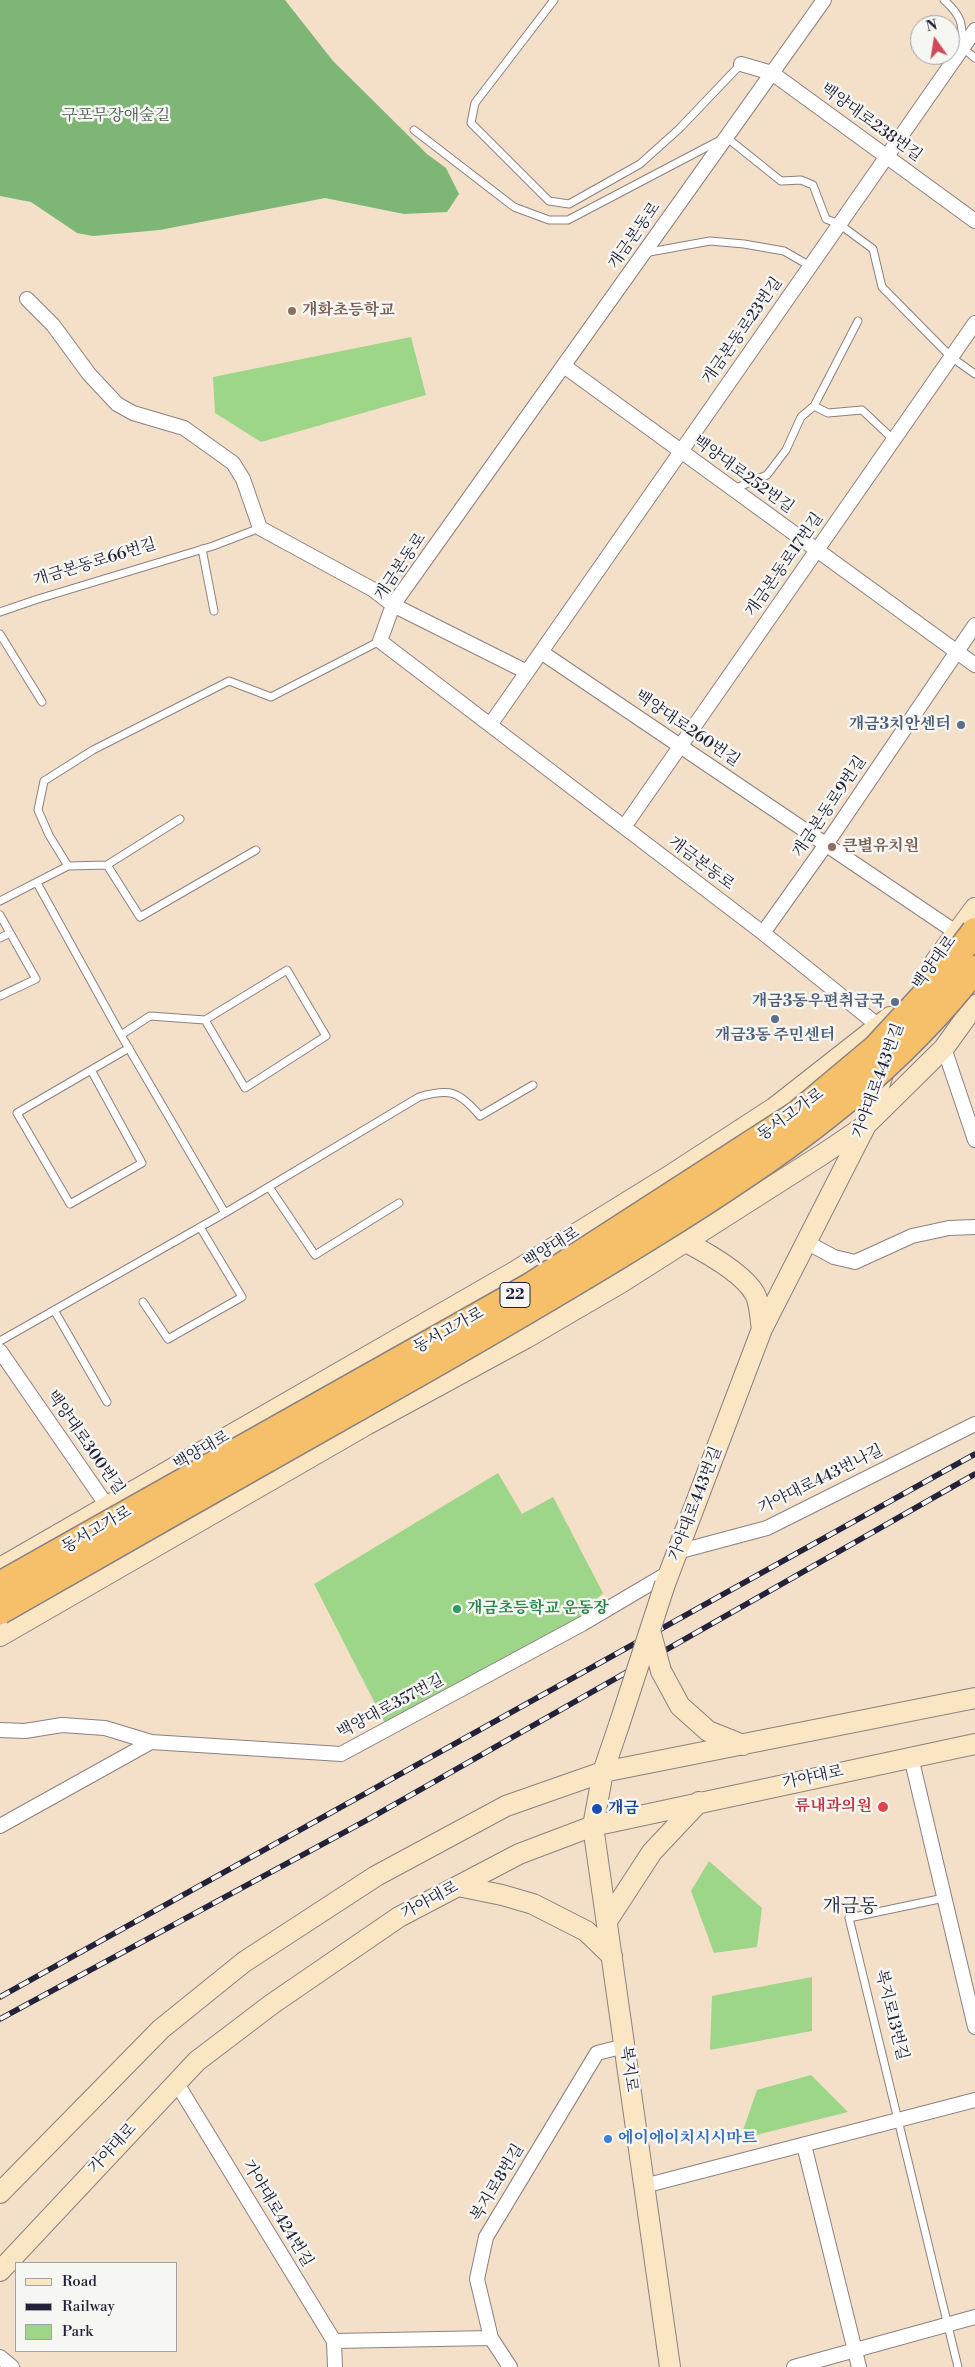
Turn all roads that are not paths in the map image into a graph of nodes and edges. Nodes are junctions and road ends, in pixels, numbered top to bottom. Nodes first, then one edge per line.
1 (554, 0) edge
2 (824, 0) edge
3 (944, 0) edge
4 (975, 30) edge
5 (962, 47) junction
6 (975, 58) edge
7 (741, 64) joint
8 (772, 72) junction
9 (414, 130) dead end
10 (726, 137) junction
11 (887, 156) junction
12 (975, 221) edge
13 (839, 224) junction
14 (644, 253) junction
15 (810, 266) junction
16 (28, 299) dead end
17 (858, 321) dead end
18 (975, 323) edge
19 (951, 357) junction
20 (564, 366) junction
21 (975, 374) edge
22 (814, 406) junction
23 (894, 440) junction
24 (681, 451) junction
25 (733, 489) junction
26 (260, 528) junction
27 (202, 549) junction
28 (817, 550) junction
29 (393, 606) junction
30 (214, 611) dead end
31 (0, 612) edge
32 (975, 625) edge
33 (0, 634) edge
34 (380, 641) junction
35 (541, 652) junction
36 (956, 652) junction
37 (975, 665) edge
38 (527, 672) junction
39 (42, 702) dead end
40 (490, 725) junction
41 (681, 745) junction
42 (180, 818) dead end
43 (624, 827) junction
44 (827, 843) junction
45 (256, 850) dead end
46 (107, 865) junction
47 (68, 866) junction
48 (37, 883) junction
49 (0, 900) edge
50 (975, 908) edge
51 (0, 915) edge
52 (966, 932) edge
53 (10, 933) junction
54 (763, 933) junction
55 (0, 938) edge
56 (975, 969) edge
57 (0, 996) edge
58 (909, 999) junction
59 (975, 1005) edge
60 (205, 1020) junction
61 (880, 1027) junction
62 (121, 1035) junction
63 (129, 1048) junction
64 (944, 1048) junction
65 (90, 1070) junction
66 (534, 1086) dead end
67 (774, 1108) junction
68 (866, 1125) junction
69 (975, 1140) edge
70 (823, 1154) junction
71 (835, 1186) junction
72 (269, 1187) junction
73 (398, 1203) dead end
74 (225, 1213) junction
75 (200, 1227) junction
76 (975, 1227) edge
77 (686, 1242) junction
78 (806, 1242) junction
79 (143, 1302) dead end
80 (54, 1310) junction
81 (762, 1329) junction
82 (0, 1341) edge
83 (0, 1351) edge
84 (107, 1402) dead end
85 (975, 1424) edge
86 (107, 1505) junction
87 (677, 1552) junction
88 (141, 1554) junction
89 (0, 1568) edge
90 (668, 1578) junction
91 (0, 1586) edge
92 (0, 1611) edge
93 (650, 1630) junction
94 (0, 1636) edge
95 (975, 1698) edge
96 (0, 1730) edge
97 (151, 1742) junction
98 (975, 1744) edge
99 (743, 1745) junction
100 (911, 1757) junction
101 (603, 1772) junction
102 (699, 1802) junction
103 (0, 1826) edge
104 (594, 1826) junction
105 (458, 1886) junction
106 (944, 1898) junction
107 (607, 1921) junction
108 (612, 1956) junction
109 (975, 2027) edge
110 (625, 2046) junction
111 (176, 2082) junction
112 (975, 2100) edge
113 (898, 2120) junction
114 (804, 2145) junction
115 (644, 2186) junction
116 (0, 2192) edge
117 (0, 2271) edge
118 (975, 2317) edge
119 (948, 2325) junction
120 (491, 2338) junction
121 (334, 2341) junction
122 (855, 2350) junction
123 (0, 2357) edge
124 (12, 2367) edge
125 (335, 2367) edge
126 (510, 2367) edge
127 (670, 2367) edge
128 (794, 2367) edge
129 (859, 2367) edge
130 (958, 2367) edge

1 - 7 lane
2 - 8 street, 개금본동로
3 - 5 lane
4 - 5 street, 개금본동로23번길
5 - 6 lane
5 - 11 street, 개금본동로23번길
7 - 8 street, 백양대로238번길
8 - 10 street, 개금본동로
8 - 11 street, 백양대로238번길
9 - 10 lane
10 - 13 lane
10 - 14 street, 개금본동로
11 - 12 street, 백양대로238번길
11 - 13 street, 개금본동로23번길
13 - 15 street, 개금본동로23번길
13 - 19 lane
14 - 15 lane
14 - 20 street, 개금본동로
15 - 24 street, 개금본동로23번길
16 - 26 street
17 - 22 lane
18 - 19 street, 개금본동로17번길
19 - 21 lane
19 - 23 street, 개금본동로17번길
20 - 24 street, 백양대로252번길
20 - 29 street, 개금본동로
22 - 23 lane
22 - 25 lane
23 - 28 street, 개금본동로17번길
24 - 25 street, 백양대로252번길
24 - 35 street, 개금본동로23번길
25 - 28 street, 백양대로252번길
26 - 27 lane, 개금본동로66번길
26 - 29 street
27 - 30 lane
27 - 31 lane, 개금본동로66번길
28 - 36 street, 백양대로252번길
28 - 41 street, 개금본동로17번길
29 - 34 street, 개금본동로
29 - 38 street
32 - 36 street, 개금본동로9번길
33 - 39 lane
34 - 40 street, 개금본동로
34 - 47 lane
35 - 38 street
35 - 41 street, 백양대로260번길
36 - 37 street, 백양대로252번길
36 - 44 street, 개금본동로9번길
38 - 40 street
40 - 43 street, 개금본동로
41 - 43 street, 개금본동로17번길
41 - 44 street, 백양대로260번길
42 - 46 lane
43 - 54 street, 개금본동로
44 - 52 street, 백양대로260번길
44 - 54 street, 개금본동로9번길
45 - 46 lane
46 - 47 lane
47 - 48 lane
48 - 49 lane
48 - 62 lane
50 - 52 main road, 백양대로
51 - 53 lane
52 - 58 main road, 백양대로
52 - 91 highway, 동서고가로 / 22, bridge
53 - 55 lane
53 - 57 lane
54 - 61 street, 개금본동로
56 - 92 highway, 동서고가로 / 22, bridge
58 - 61 main road, 백양대로
58 - 68 main road, 가야대로443번길
59 - 64 main road
60 - 60 lane
60 - 62 lane
61 - 67 main road, 백양대로
62 - 63 lane
63 - 65 lane
63 - 74 lane
64 - 68 main road
64 - 69 street
65 - 65 lane
66 - 72 lane
67 - 70 main road
67 - 86 main road, 백양대로
68 - 70 main road
68 - 71 main road, 가야대로443번길
70 - 71 main road
70 - 77 main road
71 - 78 main road, 가야대로443번길
72 - 73 lane
72 - 74 lane
74 - 75 lane
75 - 79 lane
75 - 80 lane
76 - 78 street
77 - 81 main road
77 - 88 main road
78 - 81 main road, 가야대로443번길
80 - 82 lane
80 - 84 lane
81 - 87 main road, 가야대로443번길
83 - 86 street, 백양대로300번길
85 - 87 street, 가야대로443번나길
86 - 88 street, 백양대로300번길
86 - 89 main road, 백양대로
87 - 90 main road, 가야대로443번길
88 - 94 main road
90 - 93 main road, 가야대로443번길, bridge
90 - 97 street, 백양대로357번길
93 - 99 main road, bridge
93 - 101 main road, 가야대로443번길, bridge
95 - 99 main road
96 - 97 street, 백양대로357번길
97 - 103 street
98 - 100 main road, 가야대로
99 - 101 main road
100 - 102 main road, 가야대로
100 - 106 street
101 - 104 main road, 복지로
101 - 116 main road
102 - 104 main road, 가야대로
102 - 107 main road
104 - 105 main road, 가야대로
104 - 107 main road, 복지로
105 - 108 main road
105 - 111 main road, 가야대로
106 - 109 street
106 - 113 lane, 복지로13번길
107 - 108 main road, 복지로
108 - 110 main road, 복지로
110 - 115 main road, 복지로
110 - 120 street, 복지로8번길
111 - 117 main road, 가야대로
111 - 121 street, 가야대로424번길
112 - 113 street
113 - 114 street
113 - 119 lane, 복지로13번길
114 - 115 street
114 - 122 street
115 - 127 main road, 복지로
118 - 119 street
119 - 122 street
119 - 130 lane, 복지로13번길
120 - 121 street
120 - 126 street, 복지로8번길
121 - 125 street, 가야대로424번길
122 - 128 street
122 - 129 street
123 - 124 street

